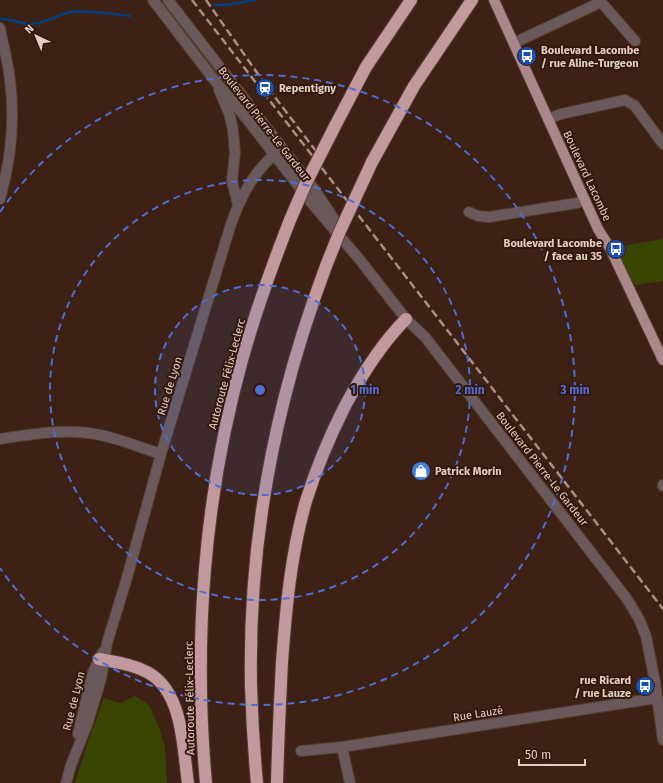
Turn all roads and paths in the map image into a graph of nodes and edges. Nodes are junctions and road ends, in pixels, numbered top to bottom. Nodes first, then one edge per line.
1 (153, 0) edge
2 (168, 0) edge
3 (472, 0) edge
4 (494, 0) edge
5 (604, 1) edge
6 (409, 3) edge
7 (0, 28) edge
8 (635, 41) dead end
9 (514, 43) junction
10 (215, 81) junction
11 (548, 119) junction
12 (663, 144) edge
13 (278, 151) junction
14 (0, 198) edge
15 (585, 200) junction
16 (238, 205) junction
17 (469, 212) dead end
18 (406, 319) junction
19 (663, 360) edge
20 (0, 439) edge
21 (162, 454) junction
22 (102, 660) junction
23 (657, 698) junction
24 (663, 740) edge
25 (342, 747) junction
26 (301, 751) dead end
27 (66, 783) edge
28 (188, 783) edge
29 (206, 783) edge
30 (257, 783) edge
31 (277, 783) edge
32 (350, 783) edge

1 - 10 street, Boulevard Pierre-Le Gardeur
2 - 13 street, Boulevard Pierre-Le Gardeur
3 - 30 highway, bridge
4 - 9 main road, Boulevard Lacombe
5 - 8 street
5 - 9 street
6 - 29 highway, Autoroute Félix-Leclerc, bridge
7 - 14 street
9 - 11 main road, Boulevard Lacombe
10 - 13 street, Boulevard Pierre-Le Gardeur
10 - 16 street
11 - 12 street
11 - 15 main road, Boulevard Lacombe
13 - 16 street, Rue de Lyon
13 - 18 street, Boulevard Pierre-Le Gardeur
15 - 17 street
15 - 19 main road, Boulevard Lacombe
16 - 21 street, Rue de Lyon
18 - 23 street, Boulevard Pierre-Le Gardeur
18 - 31 highway
20 - 21 street
21 - 22 street, Rue de Lyon
22 - 27 street, Rue de Lyon
22 - 28 highway
23 - 24 street, Boulevard Pierre-Le Gardeur
23 - 25 street, Rue Lauzé
25 - 26 street, Rue Lauzé
25 - 32 street

